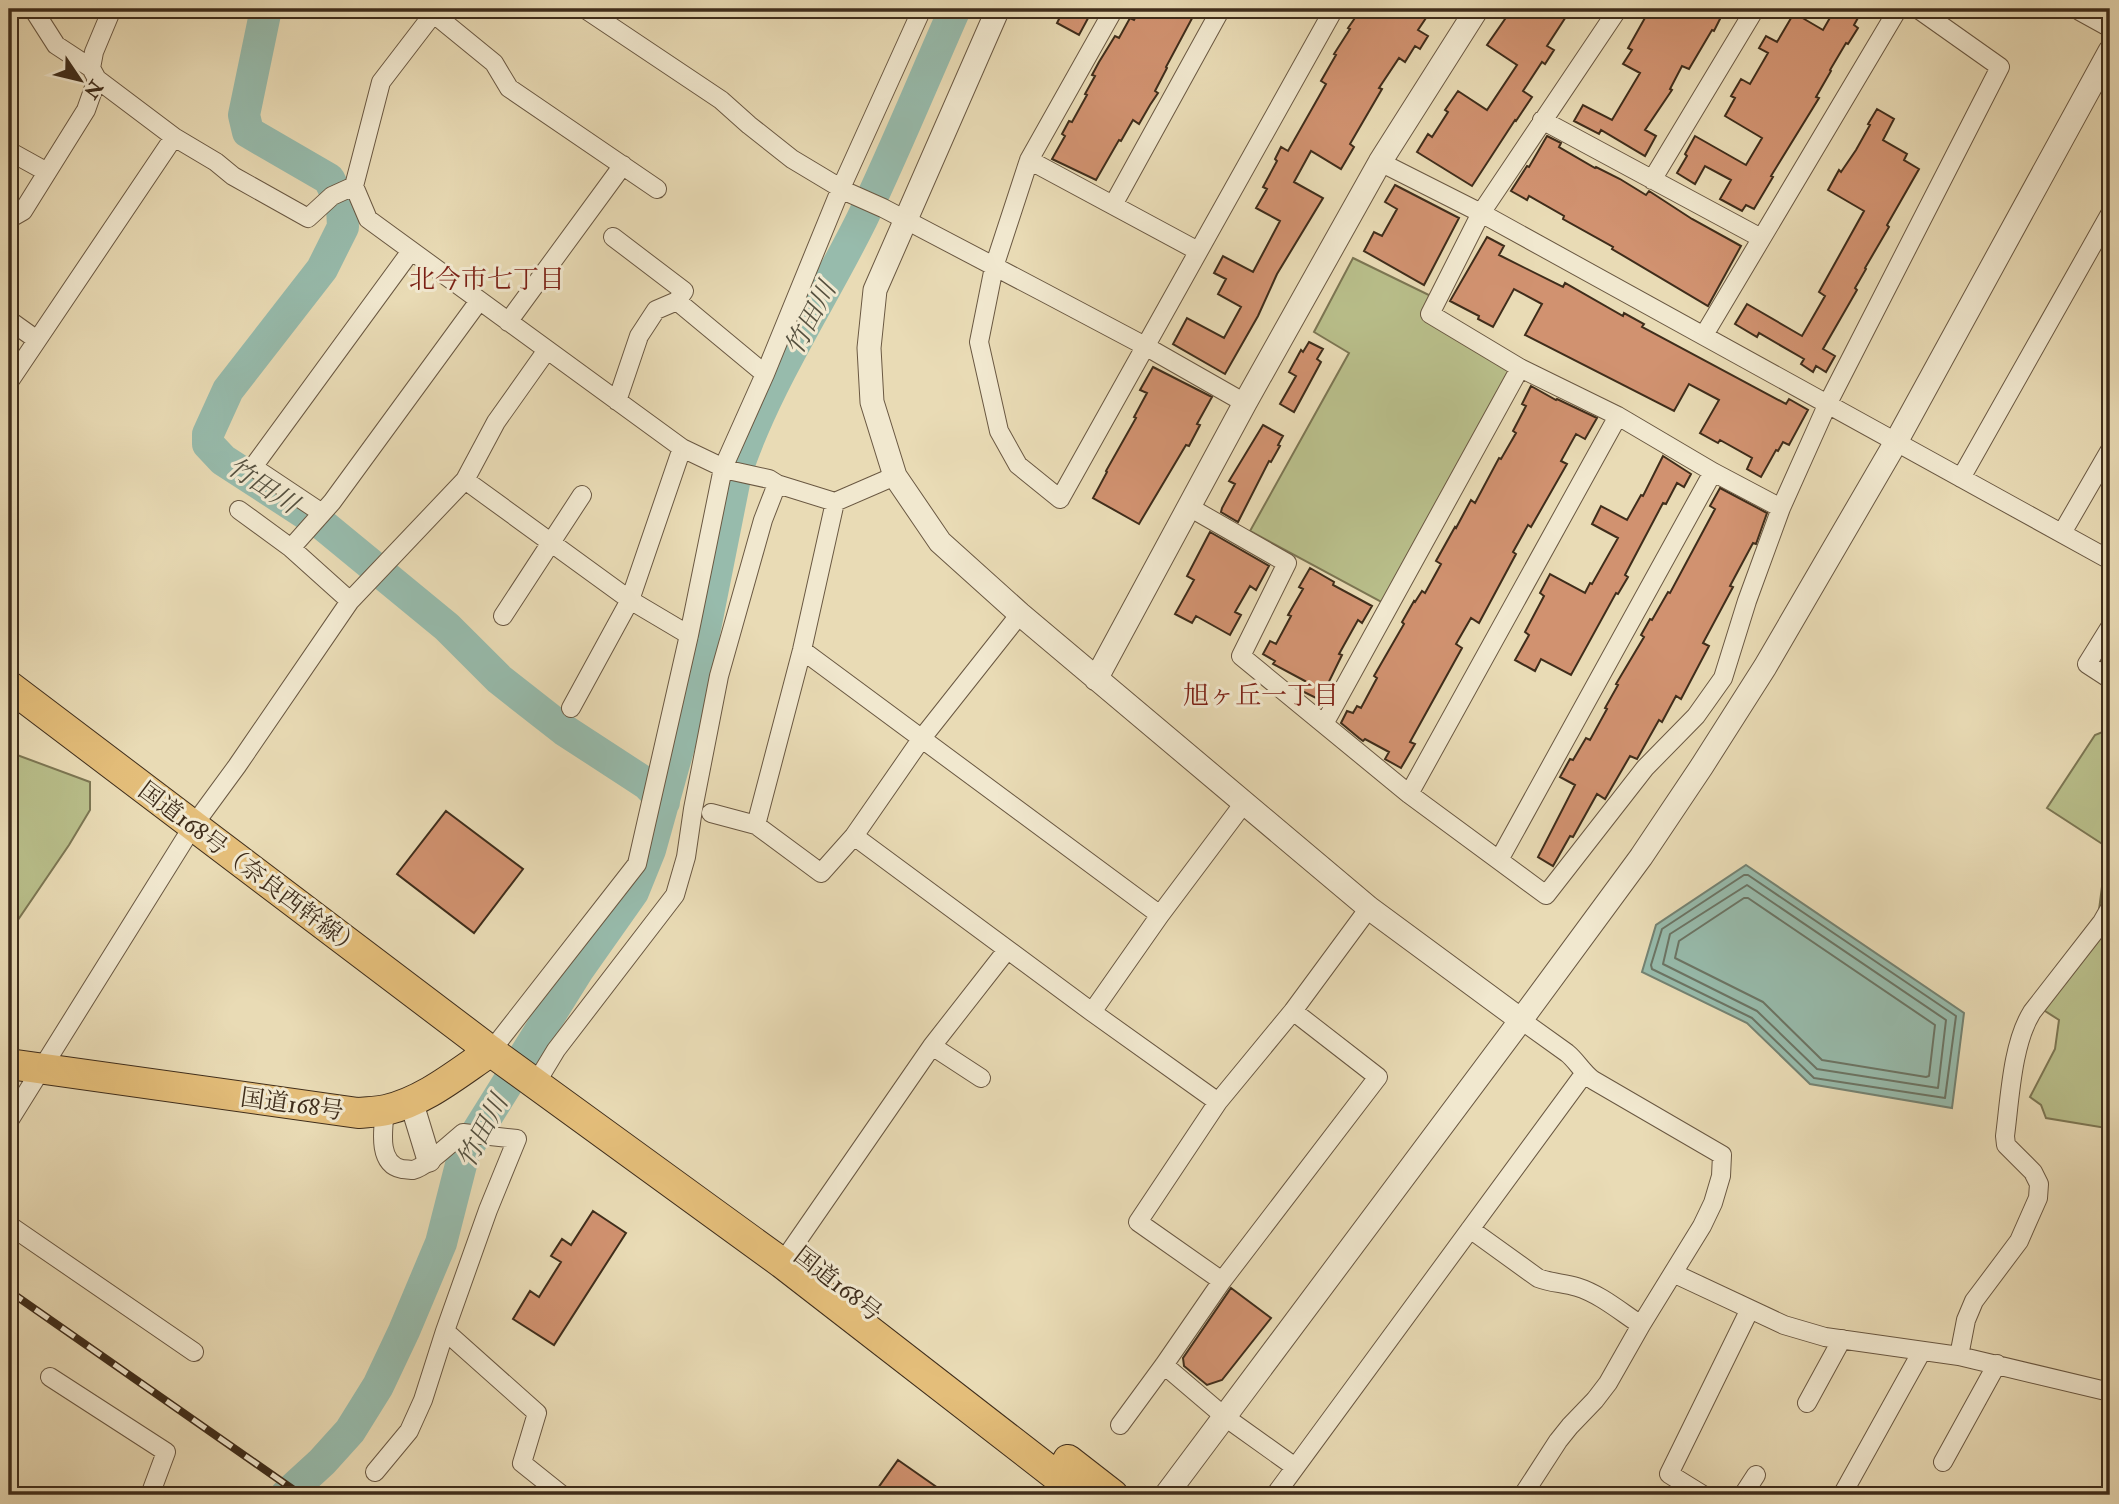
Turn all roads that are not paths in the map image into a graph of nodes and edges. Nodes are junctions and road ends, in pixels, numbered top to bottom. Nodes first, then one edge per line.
1 (33, 9) edge
2 (112, 9) edge
3 (585, 9) edge
4 (922, 9) edge
5 (998, 9) edge
6 (1114, 9) edge
7 (1221, 9) edge
8 (1334, 9) edge
9 (1477, 9) edge
10 (1618, 9) edge
11 (1755, 9) edge
12 (1898, 9) edge
13 (1918, 9) edge
14 (2081, 9) edge
15 (435, 11) edge
16 (2110, 25) edge
17 (2110, 51) edge
18 (94, 73) junction
19 (1542, 120) junction
20 (174, 137) junction
21 (9, 150) edge
22 (1029, 160) junction
23 (1380, 162) junction
24 (623, 165) junction
25 (47, 172) junction
26 (1652, 180) junction
27 (354, 186) junction
28 (657, 189) dead end
29 (844, 190) junction
30 (1113, 205) junction
31 (1481, 213) junction
32 (2110, 214) edge
33 (9, 219) edge
34 (904, 220) junction
35 (613, 237) dead end
36 (1761, 238) junction
37 (411, 251) junction
38 (1198, 251) junction
39 (993, 267) junction
40 (479, 301) junction
41 (677, 301) junction
42 (9, 320) edge
43 (508, 321) junction
44 (1704, 335) junction
45 (37, 340) junction
46 (1145, 346) junction
47 (547, 350) junction
48 (1520, 368) junction
49 (765, 374) junction
50 (9, 382) edge
51 (617, 401) junction
52 (1245, 403) junction
53 (1828, 403) junction
54 (1618, 416) junction
55 (1896, 442) junction
56 (682, 448) junction
57 (2110, 450) edge
58 (725, 469) junction
59 (1713, 472) junction
60 (895, 476) junction
61 (1961, 478) junction
62 (465, 480) junction
63 (773, 482) junction
64 (582, 495) dead end
65 (835, 502) junction
66 (1189, 507) junction
67 (1781, 508) junction
68 (239, 510) dead end
69 (322, 513) junction
70 (2062, 533) junction
71 (551, 544) junction
72 (291, 548) junction
73 (2110, 560) edge
74 (630, 600) junction
75 (350, 601) junction
76 (1020, 614) junction
77 (503, 616) dead end
78 (2110, 627) edge
79 (689, 635) junction
80 (802, 650) junction
81 (1096, 679) junction
82 (2110, 679) edge
83 (9, 685) edge
84 (571, 708) dead end
85 (1324, 724) junction
86 (922, 738) junction
87 (1409, 793) junction
88 (1244, 803) junction
89 (711, 813) dead end
90 (756, 825) junction
91 (193, 826) junction
92 (854, 836) junction
93 (1499, 860) junction
94 (1369, 908) junction
95 (2110, 908) edge
96 (1160, 915) junction
97 (1007, 950) junction
98 (1293, 1011) junction
99 (1092, 1012) junction
100 (1521, 1020) junction
101 (933, 1046) junction
102 (495, 1054) junction
103 (9, 1064) edge
104 (40, 1069) junction
105 (1584, 1074) junction
106 (981, 1078) dead end
107 (542, 1087) junction
108 (1219, 1102) junction
109 (398, 1106) junction
110 (9, 1121) edge
111 (429, 1160) junction
112 (9, 1225) edge
113 (1471, 1229) junction
114 (788, 1256) junction
115 (1673, 1273) junction
116 (1222, 1281) junction
117 (1750, 1310) junction
118 (1640, 1325) junction
119 (445, 1331) junction
120 (1842, 1339) junction
121 (1923, 1351) junction
122 (194, 1352) dead end
123 (1959, 1356) junction
124 (1997, 1364) junction
125 (1164, 1365) junction
126 (50, 1377) dead end
127 (2110, 1392) edge
128 (1807, 1403) dead end
129 (1225, 1417) junction
130 (1120, 1426) dead end
131 (1943, 1462) dead end
132 (1295, 1468) junction
133 (375, 1472) dead end
134 (1756, 1475) dead end
135 (150, 1495) edge
136 (562, 1495) edge
137 (1081, 1495) edge
138 (1113, 1495) edge
139 (1166, 1495) edge
140 (1275, 1495) edge
141 (1523, 1495) edge
142 (1703, 1495) edge
143 (1743, 1495) edge
144 (1842, 1495) edge

1 - 18 street
2 - 18 street
3 - 29 street
4 - 29 street
5 - 34 street
6 - 22 street
7 - 30 street
8 - 38 street
9 - 23 street
10 - 19 street
11 - 26 street
12 - 36 street
13 - 53 street
14 - 16 street
15 - 24 street
15 - 27 street
17 - 55 street
18 - 20 street
18 - 25 street
19 - 26 street
19 - 31 street
20 - 27 street
20 - 45 street
21 - 25 street
22 - 30 street
22 - 39 street
23 - 31 street
23 - 52 street
24 - 28 street
24 - 43 street
25 - 33 street
26 - 36 street
27 - 37 street
29 - 34 street
29 - 49 street
30 - 38 street
31 - 44 street
31 - 48 street
32 - 61 street
34 - 39 street
34 - 60 street
35 - 41 street
36 - 44 street
37 - 40 street
37 - 69 street
38 - 46 street
39 - 46 street
39 - 46 street
40 - 43 street
40 - 69 street
41 - 49 street
41 - 51 street
42 - 45 street
43 - 47 street
44 - 53 street
45 - 50 street
46 - 52 street
47 - 51 street
47 - 62 street
48 - 54 street
48 - 85 street
49 - 58 street
51 - 56 street
52 - 66 street
53 - 55 street
53 - 67 street
54 - 59 street
54 - 87 street
55 - 61 street
55 - 100 street
56 - 58 street
56 - 74 street
57 - 70 street
58 - 63 street
58 - 79 street
59 - 67 street
59 - 93 street
60 - 65 street
60 - 76 street
61 - 70 street
62 - 71 street
62 - 75 street
63 - 65 street
63 - 107 street
64 - 71 street
65 - 80 street
66 - 81 street
66 - 85 street
67 - 93 street
68 - 72 street
69 - 72 street
70 - 73 street
71 - 74 street
71 - 77 street
72 - 75 street
74 - 79 street
74 - 84 street
75 - 91 street
76 - 81 street
76 - 86 street
78 - 82 street
79 - 102 street
80 - 86 street
80 - 90 street
81 - 88 street
83 - 91 highway, 国道168号（奈良西幹線）
85 - 87 street
86 - 92 street
86 - 96 street
87 - 93 street
88 - 94 street
88 - 96 street
89 - 90 street
90 - 92 street
91 - 102 highway, 国道168号（奈良西幹線）
91 - 104 street
92 - 97 street
94 - 98 street
94 - 100 street
95 - 123 street
96 - 99 street
97 - 99 street
97 - 101 street
98 - 108 street
98 - 116 street
99 - 108 street
100 - 105 street
100 - 129 street
101 - 106 street
101 - 114 street
102 - 107 highway, 国道168号
102 - 109 highway, 国道168号
103 - 104 highway, 国道168号
104 - 109 highway, 国道168号
104 - 110 street
105 - 113 street
105 - 115 street
107 - 114 highway, 国道168号
108 - 116 street
109 - 111 street
109 - 111 street
111 - 119 street
112 - 122 street
113 - 118 street
113 - 132 street
114 - 137 highway, 国道168号
114 - 138 highway, 国道168号
115 - 117 street
115 - 118 street
116 - 125 street
117 - 120 street
117 - 142 street
118 - 141 street
119 - 133 street
119 - 136 street
120 - 121 street
120 - 128 street
121 - 123 street
121 - 144 street
123 - 124 street
124 - 127 street
124 - 131 street
125 - 129 street
125 - 130 street
126 - 135 street
129 - 132 street
129 - 139 street
132 - 140 street
134 - 143 street

